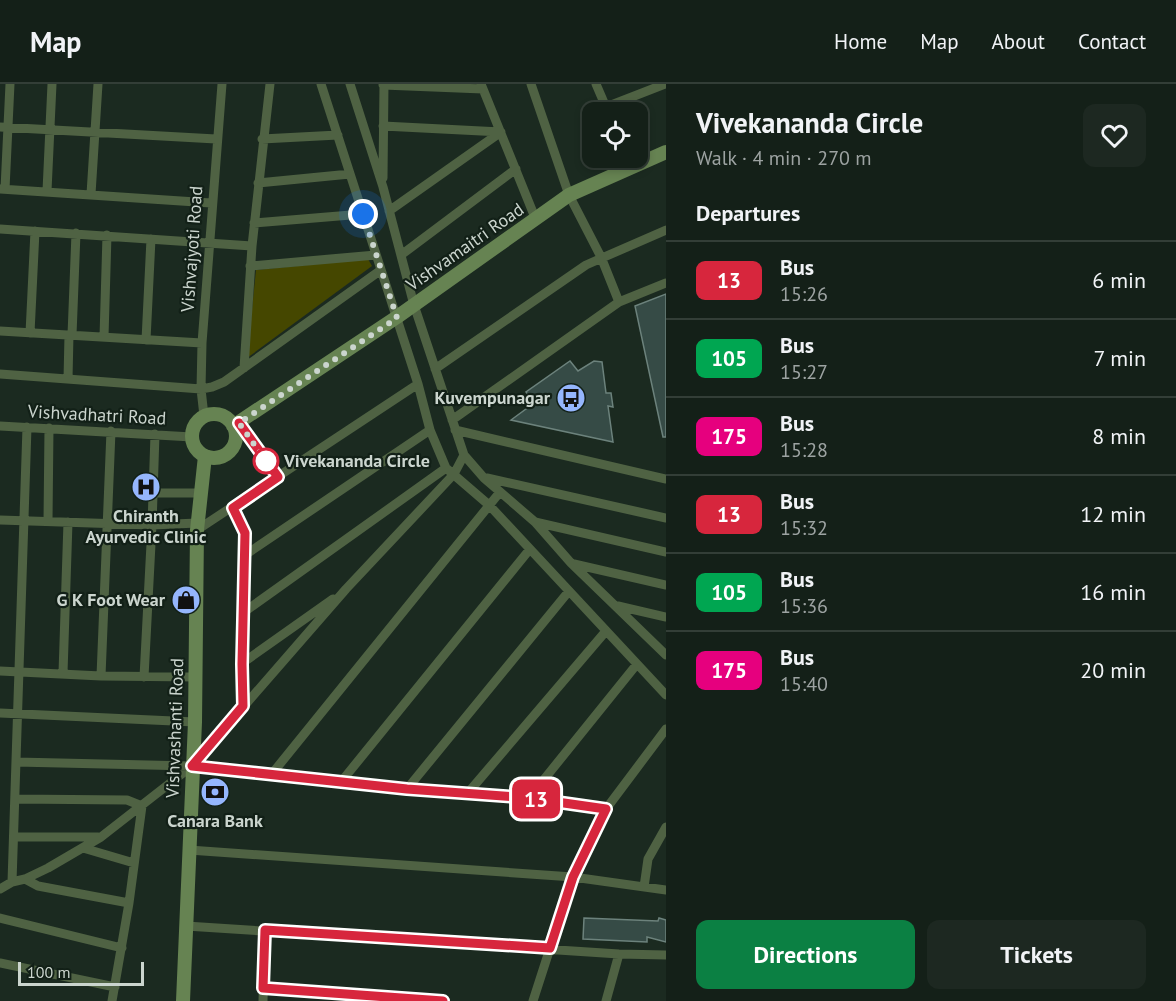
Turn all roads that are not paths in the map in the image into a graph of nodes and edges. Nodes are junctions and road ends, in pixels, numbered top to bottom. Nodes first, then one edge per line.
1 (10, 84) edge
2 (52, 84) edge
3 (98, 84) edge
4 (222, 84) edge
5 (270, 84) edge
6 (321, 84) edge
7 (350, 84) edge
8 (531, 84) edge
9 (596, 84) edge
10 (665, 84) edge
11 (384, 85) edge
12 (482, 86) edge
13 (604, 102) edge
14 (626, 102) edge
15 (383, 126) junction
16 (5, 128) edge
17 (50, 129) junction
18 (94, 132) junction
19 (501, 132) junction
20 (338, 135) junction
21 (216, 139) junction
22 (262, 139) junction
23 (666, 152) edge
24 (648, 157) edge
25 (617, 168) edge
26 (516, 169) junction
27 (350, 174) junction
28 (258, 183) junction
29 (383, 188) junction
30 (3, 189) edge
31 (47, 191) junction
32 (91, 194) junction
33 (569, 195) junction
34 (211, 203) junction
35 (389, 211) junction
36 (363, 214) junction
37 (536, 220) junction
38 (254, 223) junction
39 (0, 229) edge
40 (666, 230) edge
41 (35, 231) junction
42 (76, 233) junction
43 (107, 235) junction
44 (151, 239) junction
45 (208, 243) junction
46 (252, 246) junction
47 (376, 255) junction
48 (401, 255) junction
49 (601, 257) junction
50 (250, 267) junction
51 (381, 270) junction
52 (666, 283) edge
53 (619, 302) junction
54 (414, 305) junction
55 (397, 318) junction
56 (0, 331) edge
57 (30, 333) junction
58 (70, 335) junction
59 (104, 337) junction
60 (146, 340) junction
61 (202, 343) junction
62 (244, 368) junction
63 (435, 369) junction
64 (0, 374) edge
65 (68, 379) junction
66 (418, 384) junction
67 (201, 389) junction
68 (204, 416) junction
69 (236, 424) junction
70 (454, 425) junction
71 (0, 426) edge
72 (27, 427) junction
73 (49, 428) junction
74 (430, 430) junction
75 (111, 431) junction
76 (155, 435) junction
77 (192, 437) junction
78 (464, 455) junction
79 (205, 456) junction
80 (446, 468) junction
81 (454, 474) junction
82 (278, 477) junction
83 (484, 478) junction
84 (666, 479) edge
85 (500, 492) junction
86 (153, 493) junction
87 (200, 493) junction
88 (489, 505) junction
89 (233, 508) junction
90 (666, 518) edge
91 (0, 520) edge
92 (48, 521) junction
93 (25, 522) junction
94 (68, 522) junction
95 (534, 522) junction
96 (106, 524) junction
97 (152, 525) junction
98 (197, 527) junction
99 (530, 549) junction
100 (666, 552) edge
101 (245, 555) junction
102 (572, 563) junction
103 (666, 585) edge
104 (346, 590) junction
105 (569, 591) junction
106 (616, 605) junction
107 (244, 612) junction
108 (666, 617) edge
109 (606, 632) junction
110 (666, 655) edge
111 (242, 664) junction
112 (637, 664) junction
113 (0, 671) edge
114 (18, 673) junction
115 (63, 673) junction
116 (101, 676) junction
117 (144, 677) junction
118 (196, 677) junction
119 (666, 695) edge
120 (243, 706) junction
121 (0, 713) edge
122 (18, 714) junction
123 (195, 722) junction
124 (666, 729) edge
125 (16, 762) junction
126 (192, 766) junction
127 (271, 775) junction
128 (340, 782) junction
129 (407, 789) junction
130 (467, 794) junction
131 (529, 798) junction
132 (15, 799) junction
133 (142, 806) junction
134 (606, 809) junction
135 (666, 827) edge
136 (14, 837) junction
137 (101, 837) junction
138 (82, 848) junction
139 (189, 850) junction
140 (134, 863) junction
141 (573, 877) junction
142 (25, 879) junction
143 (12, 882) junction
144 (644, 887) junction
145 (0, 890) edge
146 (666, 890) edge
147 (129, 903) junction
148 (0, 918) edge
149 (186, 926) junction
150 (265, 930) junction
151 (122, 948) junction
152 (550, 948) junction
153 (619, 954) junction
154 (666, 956) edge
155 (0, 963) edge
156 (115, 987) junction
157 (263, 988) junction
158 (112, 1001) edge
159 (183, 1001) edge
160 (263, 1001) edge
161 (443, 1001) edge
162 (533, 1001) edge
163 (606, 1001) edge

1 - 16 street
2 - 17 street
3 - 18 street
4 - 21 street, Vishvajyoti Road
5 - 22 street
6 - 20 street
7 - 29 street
8 - 33 street
9 - 13 street
10 - 14 street
11 - 12 street
11 - 15 street
12 - 19 street
15 - 19 street
15 - 29 street
16 - 17 street
16 - 30 street
17 - 18 street
17 - 31 street
18 - 21 street
18 - 32 street
19 - 26 street
19 - 35 street
20 - 22 street
20 - 27 street
21 - 34 street, Vishvajyoti Road
22 - 28 street
23 - 24 street, Vishvamaitri Road
25 - 33 street, Vishvamaitri Road
26 - 37 street
26 - 48 street
27 - 28 street
27 - 36 street
28 - 38 street
29 - 35 street
30 - 31 street
31 - 32 street
32 - 34 street
33 - 37 street, Vishvamaitri Road
33 - 49 street
34 - 45 street, Vishvajyoti Road
35 - 48 street
36 - 38 street
36 - 47 street
37 - 54 street, Vishvamaitri Road
38 - 46 street
39 - 41 street
40 - 49 street
41 - 42 street
41 - 57 street
42 - 43 street
42 - 58 street
43 - 44 street
43 - 59 street
44 - 45 street
44 - 60 street
45 - 46 street
45 - 61 street, Vishvajyoti Road
46 - 50 street
47 - 50 street
47 - 51 street
48 - 54 street
49 - 53 street
49 - 63 street
50 - 62 street
51 - 55 street
51 - 62 street
52 - 53 street
53 - 70 street
54 - 55 street, Vishvamaitri Road
54 - 63 street
55 - 66 street
55 - 69 street, Vishvamaitri Road
56 - 57 street
57 - 58 street
58 - 59 street
58 - 65 street
59 - 60 street
60 - 61 street
61 - 67 street, Vishvajyoti Road
62 - 67 street
63 - 70 street
64 - 65 street
65 - 67 street
66 - 74 street
66 - 82 street
67 - 68 street, Vishvajyoti Road
68 - 69 street
68 - 77 street
69 - 79 street
69 - 82 street
70 - 78 street
70 - 84 street
71 - 72 street, Vishvadhatri Road
72 - 73 street, Vishvadhatri Road
72 - 93 street
73 - 75 street, Vishvadhatri Road
73 - 92 street
74 - 80 street
74 - 101 street
75 - 76 street, Vishvadhatri Road
75 - 96 street
76 - 77 street, Vishvadhatri Road
76 - 86 street
77 - 79 street
78 - 81 street
78 - 83 street
79 - 87 street, Vishvashanti Road
80 - 81 street
80 - 107 street
81 - 88 street
81 - 104 street
82 - 89 street
83 - 85 street
83 - 90 street
85 - 88 street
85 - 95 street
86 - 87 street
86 - 97 street
87 - 98 street, Vishvashanti Road
88 - 99 street
88 - 127 street
89 - 98 street
89 - 101 street
91 - 93 street
92 - 93 street
92 - 94 street
93 - 114 street
94 - 96 street
94 - 115 street
95 - 100 street
95 - 102 street
96 - 97 street
96 - 116 street
97 - 98 street
97 - 117 street
98 - 118 street, Vishvashanti Road
99 - 105 street
99 - 128 street
101 - 107 street
102 - 103 street
102 - 106 street
104 - 111 street
104 - 120 street
105 - 109 street
105 - 129 street
106 - 108 street
106 - 110 street
107 - 111 street
109 - 112 street
109 - 130 street
111 - 120 street
112 - 119 street
112 - 131 street
113 - 114 street
114 - 115 street
114 - 122 street
115 - 116 street
116 - 117 street
117 - 118 street
118 - 123 street, Vishvashanti Road
120 - 126 street
121 - 122 street
122 - 123 street
122 - 125 street
123 - 126 street, Vishvashanti Road
124 - 134 street
125 - 126 street
125 - 132 street
126 - 127 street
126 - 133 street
126 - 139 street, Vishvashanti Road
127 - 128 street
128 - 129 street
129 - 130 street
130 - 131 street
131 - 134 street
132 - 133 street
132 - 136 street
133 - 137 street
133 - 140 street
134 - 141 street
135 - 144 street
136 - 137 street
136 - 143 street
137 - 138 street
138 - 140 street
138 - 142 street
139 - 141 street
139 - 149 street, Vishvashanti Road
140 - 147 street
141 - 144 street
141 - 152 street
142 - 143 street
142 - 147 street
143 - 145 street
144 - 146 street
147 - 151 street
148 - 151 street
149 - 150 street
149 - 159 street, Vishvashanti Road
150 - 152 street
150 - 157 street
151 - 156 street
152 - 153 street
152 - 162 street
153 - 154 street
153 - 163 street
155 - 156 street
156 - 158 street
157 - 160 street
157 - 161 street

